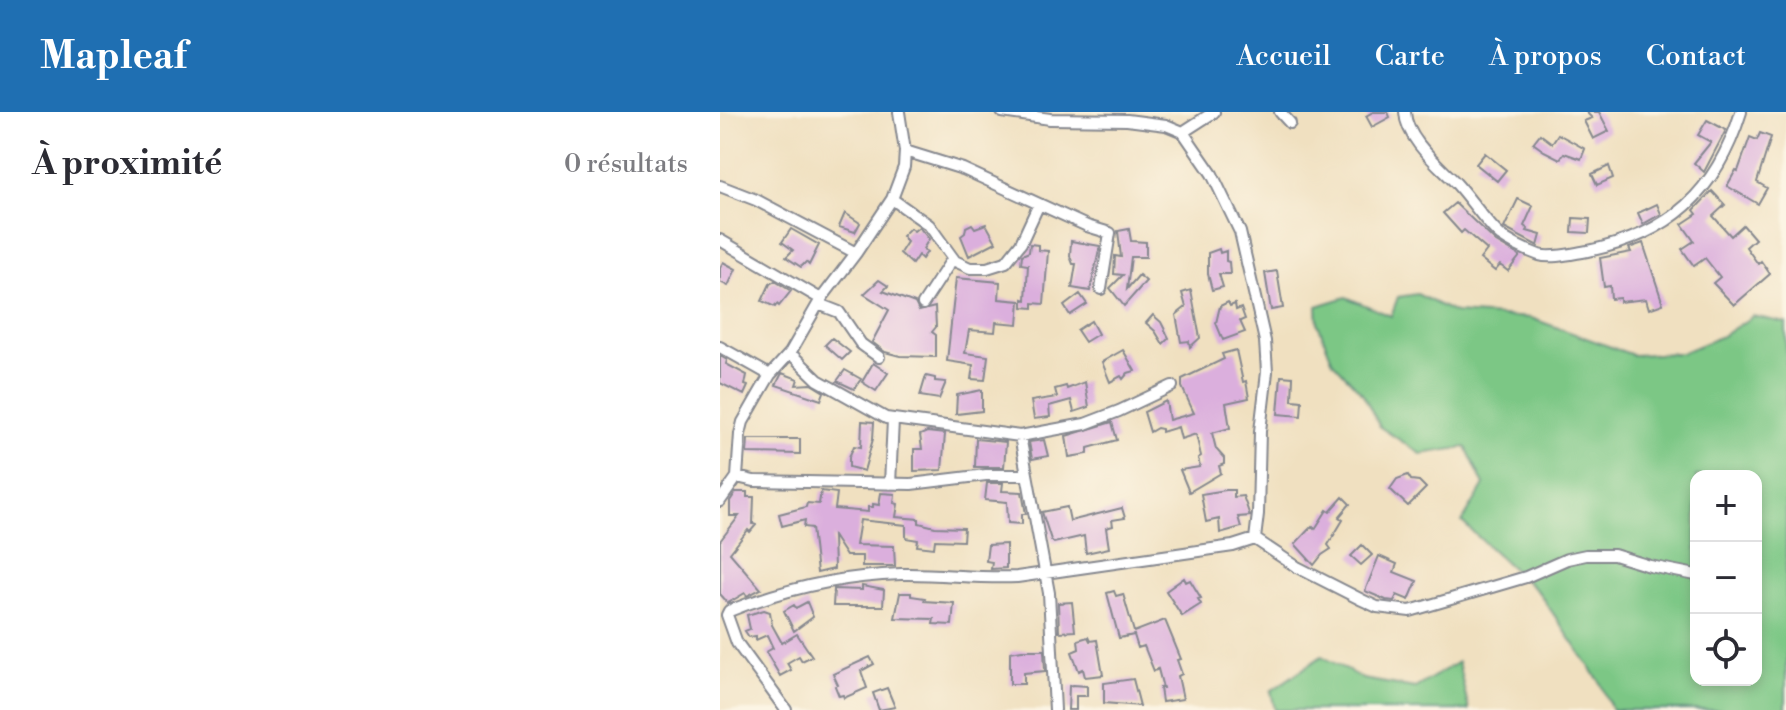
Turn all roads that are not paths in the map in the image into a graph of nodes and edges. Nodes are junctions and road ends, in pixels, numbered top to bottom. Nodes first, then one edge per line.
1 (899, 112) edge
2 (1002, 112) edge
3 (1214, 112) edge
4 (1280, 112) edge
5 (1405, 112) edge
6 (1741, 112) edge
7 (1290, 123) dead end
8 (1183, 132) junction
9 (905, 151) junction
10 (720, 186) edge
11 (892, 199) junction
12 (1039, 204) junction
13 (720, 240) edge
14 (856, 253) junction
15 (953, 258) junction
16 (1101, 289) dead end
17 (821, 299) junction
18 (923, 304) dead end
19 (720, 347) edge
20 (790, 353) junction
21 (879, 357) dead end
22 (770, 375) junction
23 (1172, 386) dead end
24 (893, 420) junction
25 (1020, 436) junction
26 (1027, 475) junction
27 (737, 477) junction
28 (890, 484) junction
29 (720, 501) edge
30 (1255, 539) junction
31 (1046, 573) junction
32 (1690, 574) edge
33 (724, 614) edge
34 (786, 710) edge
35 (1055, 710) edge

1 - 9 street
2 - 8 street
3 - 8 street
4 - 7 street
5 - 6 street
8 - 30 street
9 - 11 street
9 - 12 street
10 - 14 street
11 - 14 street
11 - 15 street
12 - 15 street
12 - 16 street
13 - 17 street
14 - 17 street
15 - 18 street
17 - 20 street
17 - 21 street
19 - 22 street
20 - 22 street
20 - 24 street
22 - 27 street
23 - 25 street
24 - 25 street
24 - 28 street
25 - 26 street
26 - 28 street
26 - 31 street
27 - 28 street
27 - 29 street
30 - 31 street
30 - 32 street
31 - 33 street
31 - 35 street
33 - 34 street

